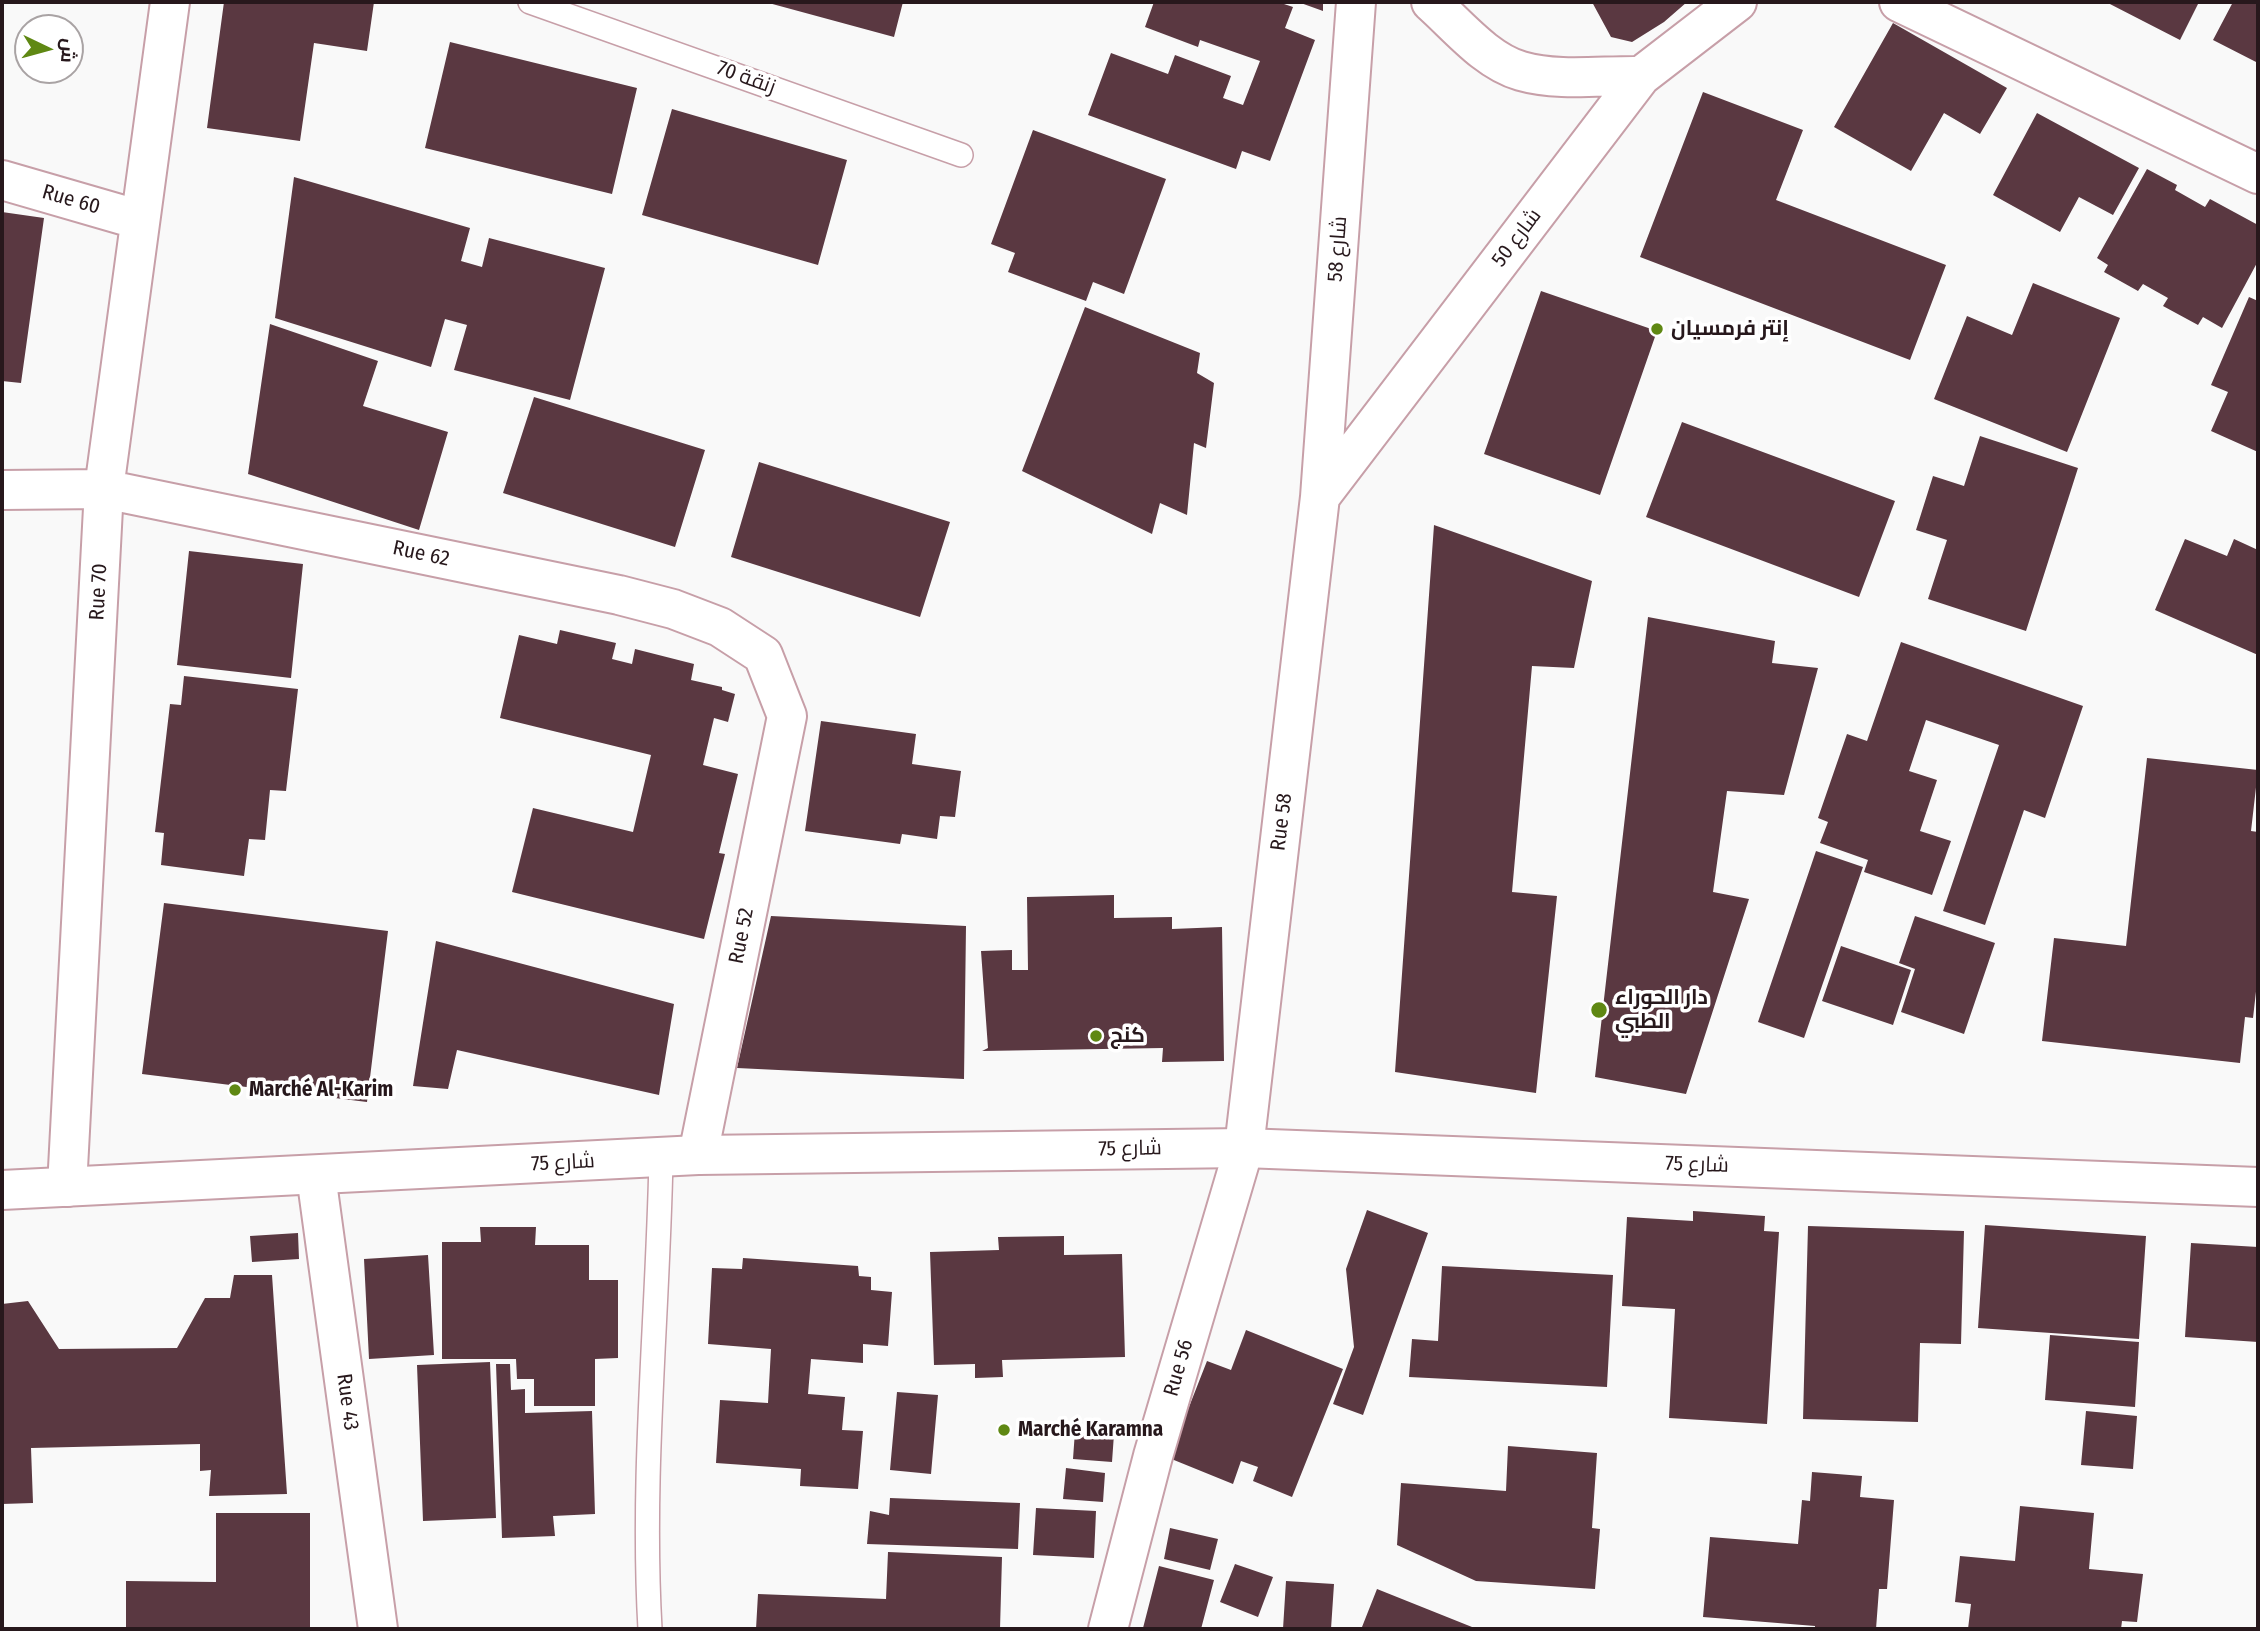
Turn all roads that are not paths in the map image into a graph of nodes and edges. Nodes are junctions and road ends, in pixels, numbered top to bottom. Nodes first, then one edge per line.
1 (170, 2) edge
2 (530, 2) edge
3 (1356, 2) edge
4 (1431, 2) edge
5 (1737, 2) edge
6 (1899, 2) edge
7 (1641, 76) junction
8 (961, 155) dead end
9 (2258, 174) edge
10 (2, 180) edge
11 (140, 220) junction
12 (104, 489) junction
13 (2, 490) edge
14 (1320, 497) junction
15 (787, 716) joint
16 (1244, 1148) junction
17 (698, 1155) junction
18 (661, 1158) junction
19 (317, 1175) junction
20 (67, 1187) junction
21 (2258, 1187) edge
22 (2, 1190) edge
23 (378, 1629) edge
24 (650, 1629) edge
25 (1108, 1629) edge

1 - 11 street, Rue 70
2 - 8 lane, زنقة 70
3 - 14 street, شارع 58
4 - 7 street
5 - 7 street, شارع 50
6 - 9 street
7 - 14 street, شارع 50
10 - 11 street, Rue 60
11 - 12 street, Rue 70
12 - 13 street, Rue 62
12 - 15 street, Rue 62
12 - 20 street, Rue 70
14 - 16 street, Rue 58
15 - 17 street, Rue 52
16 - 17 street, شارع 75
16 - 21 street, شارع 75
16 - 25 street, Rue 56
17 - 18 street, شارع 75
18 - 19 street, شارع 75
18 - 24 lane
19 - 20 street, شارع 75
19 - 23 street, Rue 43
20 - 22 street, شارع 75

